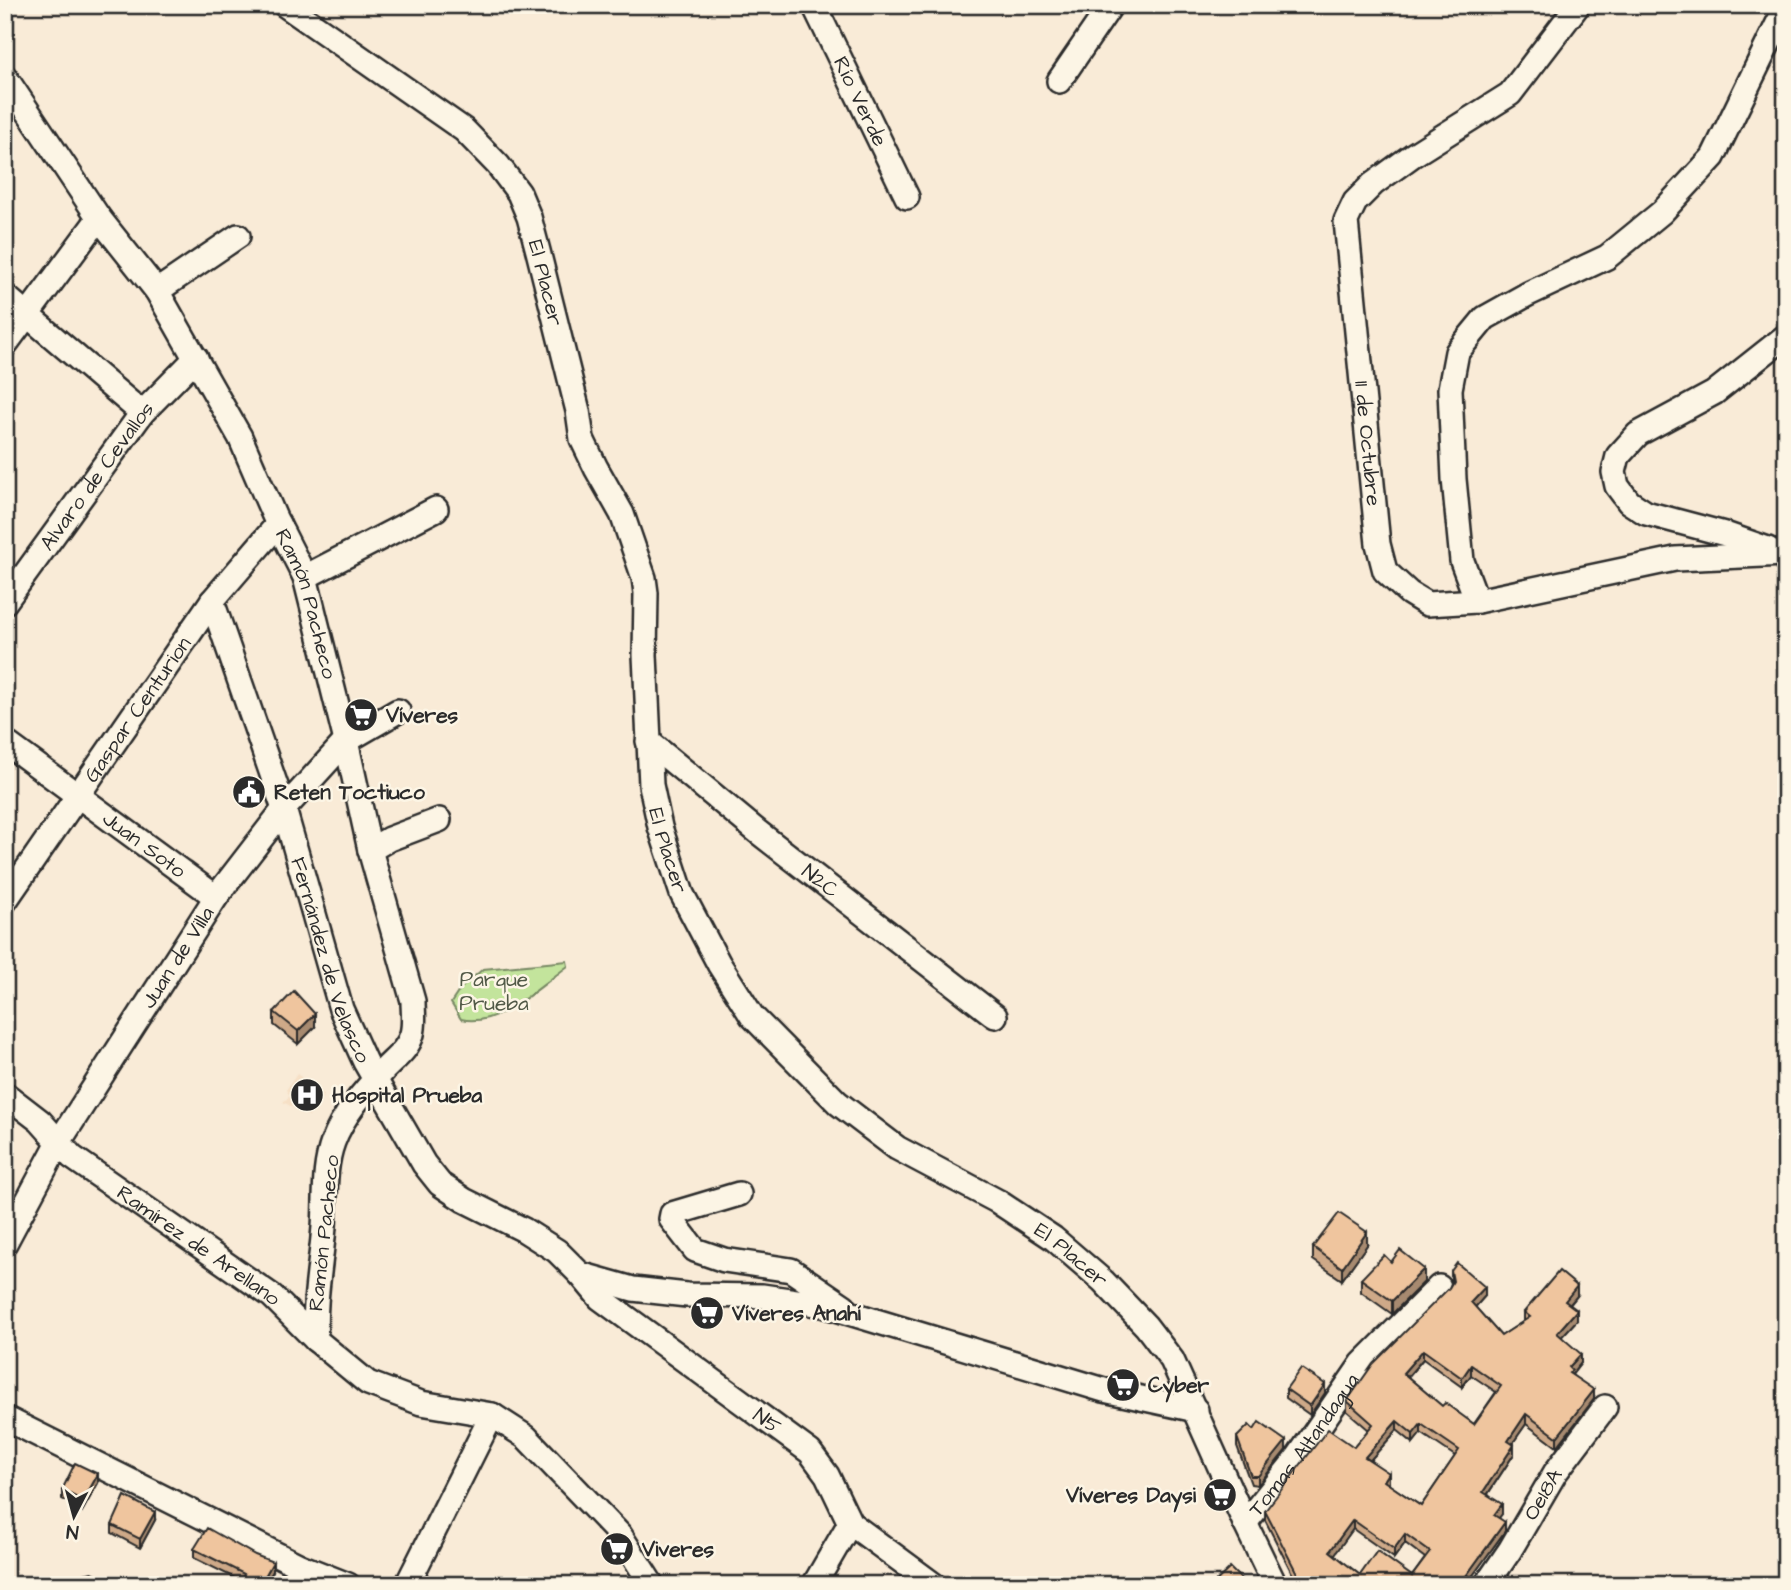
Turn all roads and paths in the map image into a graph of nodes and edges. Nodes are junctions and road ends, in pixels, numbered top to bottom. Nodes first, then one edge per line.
1 (285, 5) edge
2 (814, 5) edge
3 (1111, 5) edge
4 (1578, 5) edge
5 (1786, 7) edge
6 (5, 77) edge
7 (1059, 81) dead end
8 (907, 197) dead end
9 (99, 218) junction
10 (238, 236) dead end
11 (157, 291) junction
12 (5, 296) edge
13 (28, 314) junction
14 (1786, 336) edge
15 (5, 345) edge
16 (196, 358) junction
17 (142, 413) junction
18 (436, 509) dead end
19 (278, 524) junction
20 (1782, 554) edge
21 (305, 576) junction
22 (212, 601) junction
23 (1477, 601) junction
24 (5, 602) edge
25 (398, 711) dead end
26 (5, 741) edge
27 (346, 741) junction
28 (649, 741) junction
29 (77, 795) junction
30 (284, 809) junction
31 (439, 820) dead end
32 (370, 850) junction
33 (216, 897) junction
34 (5, 901) edge
35 (995, 1016) dead end
36 (375, 1080) junction
37 (5, 1094) edge
38 (59, 1142) junction
39 (739, 1194) dead end
40 (5, 1242) edge
41 (580, 1274) junction
42 (1439, 1287) dead end
43 (858, 1316) junction
44 (316, 1340) junction
45 (1605, 1407) dead end
46 (1196, 1410) junction
47 (492, 1415) junction
48 (5, 1418) edge
49 (850, 1523) junction
50 (1245, 1523) junction
51 (348, 1585) edge
52 (407, 1585) edge
53 (652, 1585) edge
54 (814, 1585) edge
55 (934, 1585) edge
56 (1275, 1585) edge
57 (1486, 1585) edge

1 - 28 street, El Placer
2 - 8 street, Río Verde
3 - 7 street
4 - 23 street, 11 de Octubre
5 - 23 street
6 - 9 street, Ramón Pacheco
9 - 11 street, Ramón Pacheco
9 - 13 street
10 - 11 street
11 - 16 street, Ramón Pacheco
12 - 13 street
13 - 15 street
13 - 17 street
14 - 20 street
16 - 17 street, Alvaro de Cevallos
16 - 19 street, Ramón Pacheco
17 - 24 street, Alvaro de Cevallos
18 - 21 street
19 - 21 street, Ramón Pacheco
19 - 22 street, Gaspar Centurion
20 - 23 street, 11 de Octubre
21 - 27 street, Ramón Pacheco
22 - 29 street, Gaspar Centurion
22 - 30 street, Fernández de Velasco
25 - 27 street, Juan de Villa
26 - 29 street, Juan Soto
27 - 30 street, Juan de Villa
27 - 32 street, Ramón Pacheco
28 - 35 street, N2C
28 - 46 street, El Placer
29 - 33 street, Juan Soto
29 - 34 street, Gaspar Centurion
30 - 33 street, Juan de Villa
30 - 36 street, Fernández de Velasco
31 - 32 street
32 - 36 street, Ramón Pacheco
33 - 38 street, Juan de Villa
36 - 41 street, Fernández de Velasco
36 - 44 street, Ramón Pacheco
37 - 38 street, Ramírez de Arellano
38 - 40 street, Juan de Villa
38 - 44 street, Ramírez de Arellano
39 - 43 street
41 - 43 street
41 - 49 street, N5
42 - 50 street, Tomas Altandagua
43 - 46 street
44 - 47 street, Ramírez de Arellano
45 - 57 street, Oe18A
46 - 50 street, El Placer
47 - 52 street
47 - 53 street, Ramírez de Arellano
48 - 51 street
49 - 54 street
49 - 55 street, N5
50 - 56 street, El Placer

